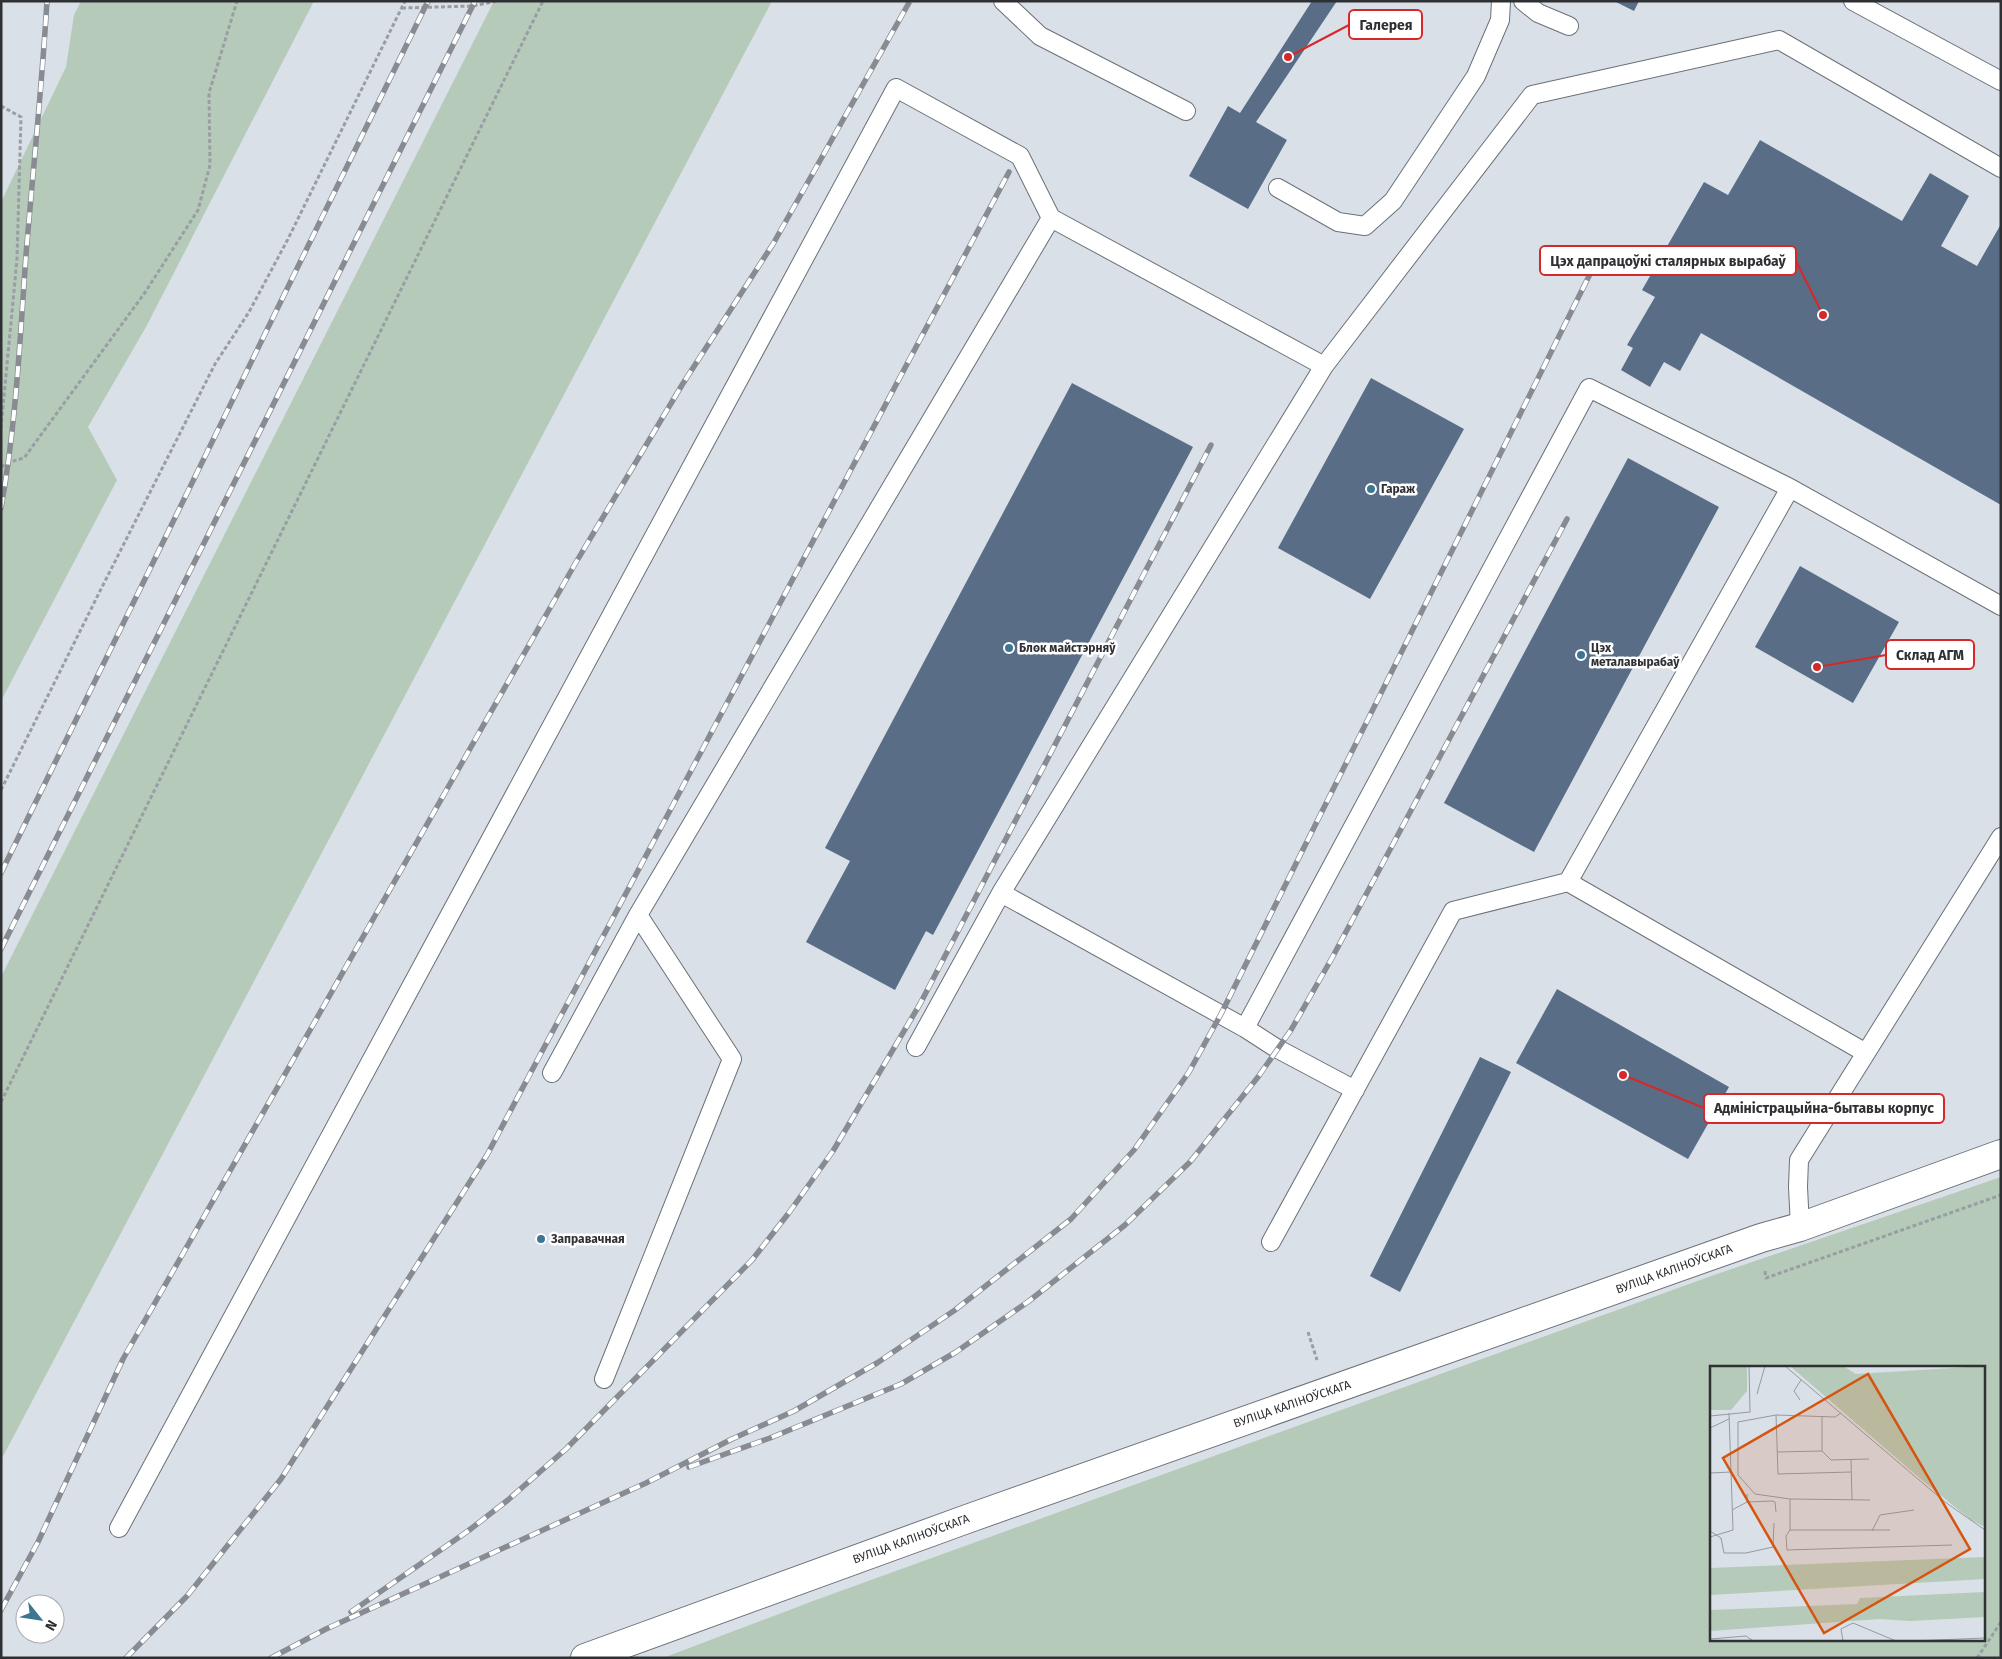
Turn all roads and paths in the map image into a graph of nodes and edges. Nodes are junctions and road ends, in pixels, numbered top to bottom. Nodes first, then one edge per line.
1 (237, 1) edge
2 (405, 1) edge
3 (498, 1) edge
4 (543, 1) edge
5 (1003, 1) edge
6 (1501, 1) edge
7 (1523, 1) edge
8 (1853, 1) edge
9 (402, 8) junction
10 (1569, 26) dead end
11 (2001, 81) edge
12 (1, 106) edge
13 (1186, 111) dead end
14 (2001, 168) edge
15 (1278, 188) dead end
16 (1051, 218) junction
17 (1324, 366) junction
18 (1, 428) edge
19 (1, 467) edge
20 (1790, 488) junction
21 (2001, 606) edge
22 (1, 790) edge
23 (2001, 837) edge
24 (1568, 882) junction
25 (1001, 893) junction
26 (638, 915) junction
27 (1245, 1028) junction
28 (916, 1047) dead end
29 (1866, 1052) junction
30 (552, 1073) dead end
31 (1354, 1090) junction
32 (1, 1102) edge
33 (2001, 1154) edge
34 (2001, 1195) edge
35 (1800, 1227) junction
36 (1271, 1242) dead end
37 (1766, 1278) dead end
38 (604, 1379) dead end
39 (119, 1528) dead end
40 (2001, 1622) edge
41 (585, 1658) edge
42 (1977, 1658) edge

1 - 19 path
2 - 9 path
3 - 9 path
4 - 32 path
5 - 13 lane
6 - 15 lane
7 - 10 lane
8 - 11 lane
9 - 22 path
12 - 18 path
14 - 17 lane
16 - 17 lane
16 - 26 lane
16 - 39 lane
17 - 25 lane
20 - 21 lane
20 - 24 lane
20 - 27 lane
23 - 29 lane
24 - 29 lane
24 - 31 lane
25 - 27 lane
25 - 28 lane
26 - 30 lane
26 - 38 lane
27 - 31 lane
29 - 35 lane
31 - 36 lane
33 - 35 street, ВУЛІЦА КАЛІНОЎСКАГА
34 - 37 path
35 - 41 street, ВУЛІЦА КАЛІНОЎСКАГА
40 - 42 path

